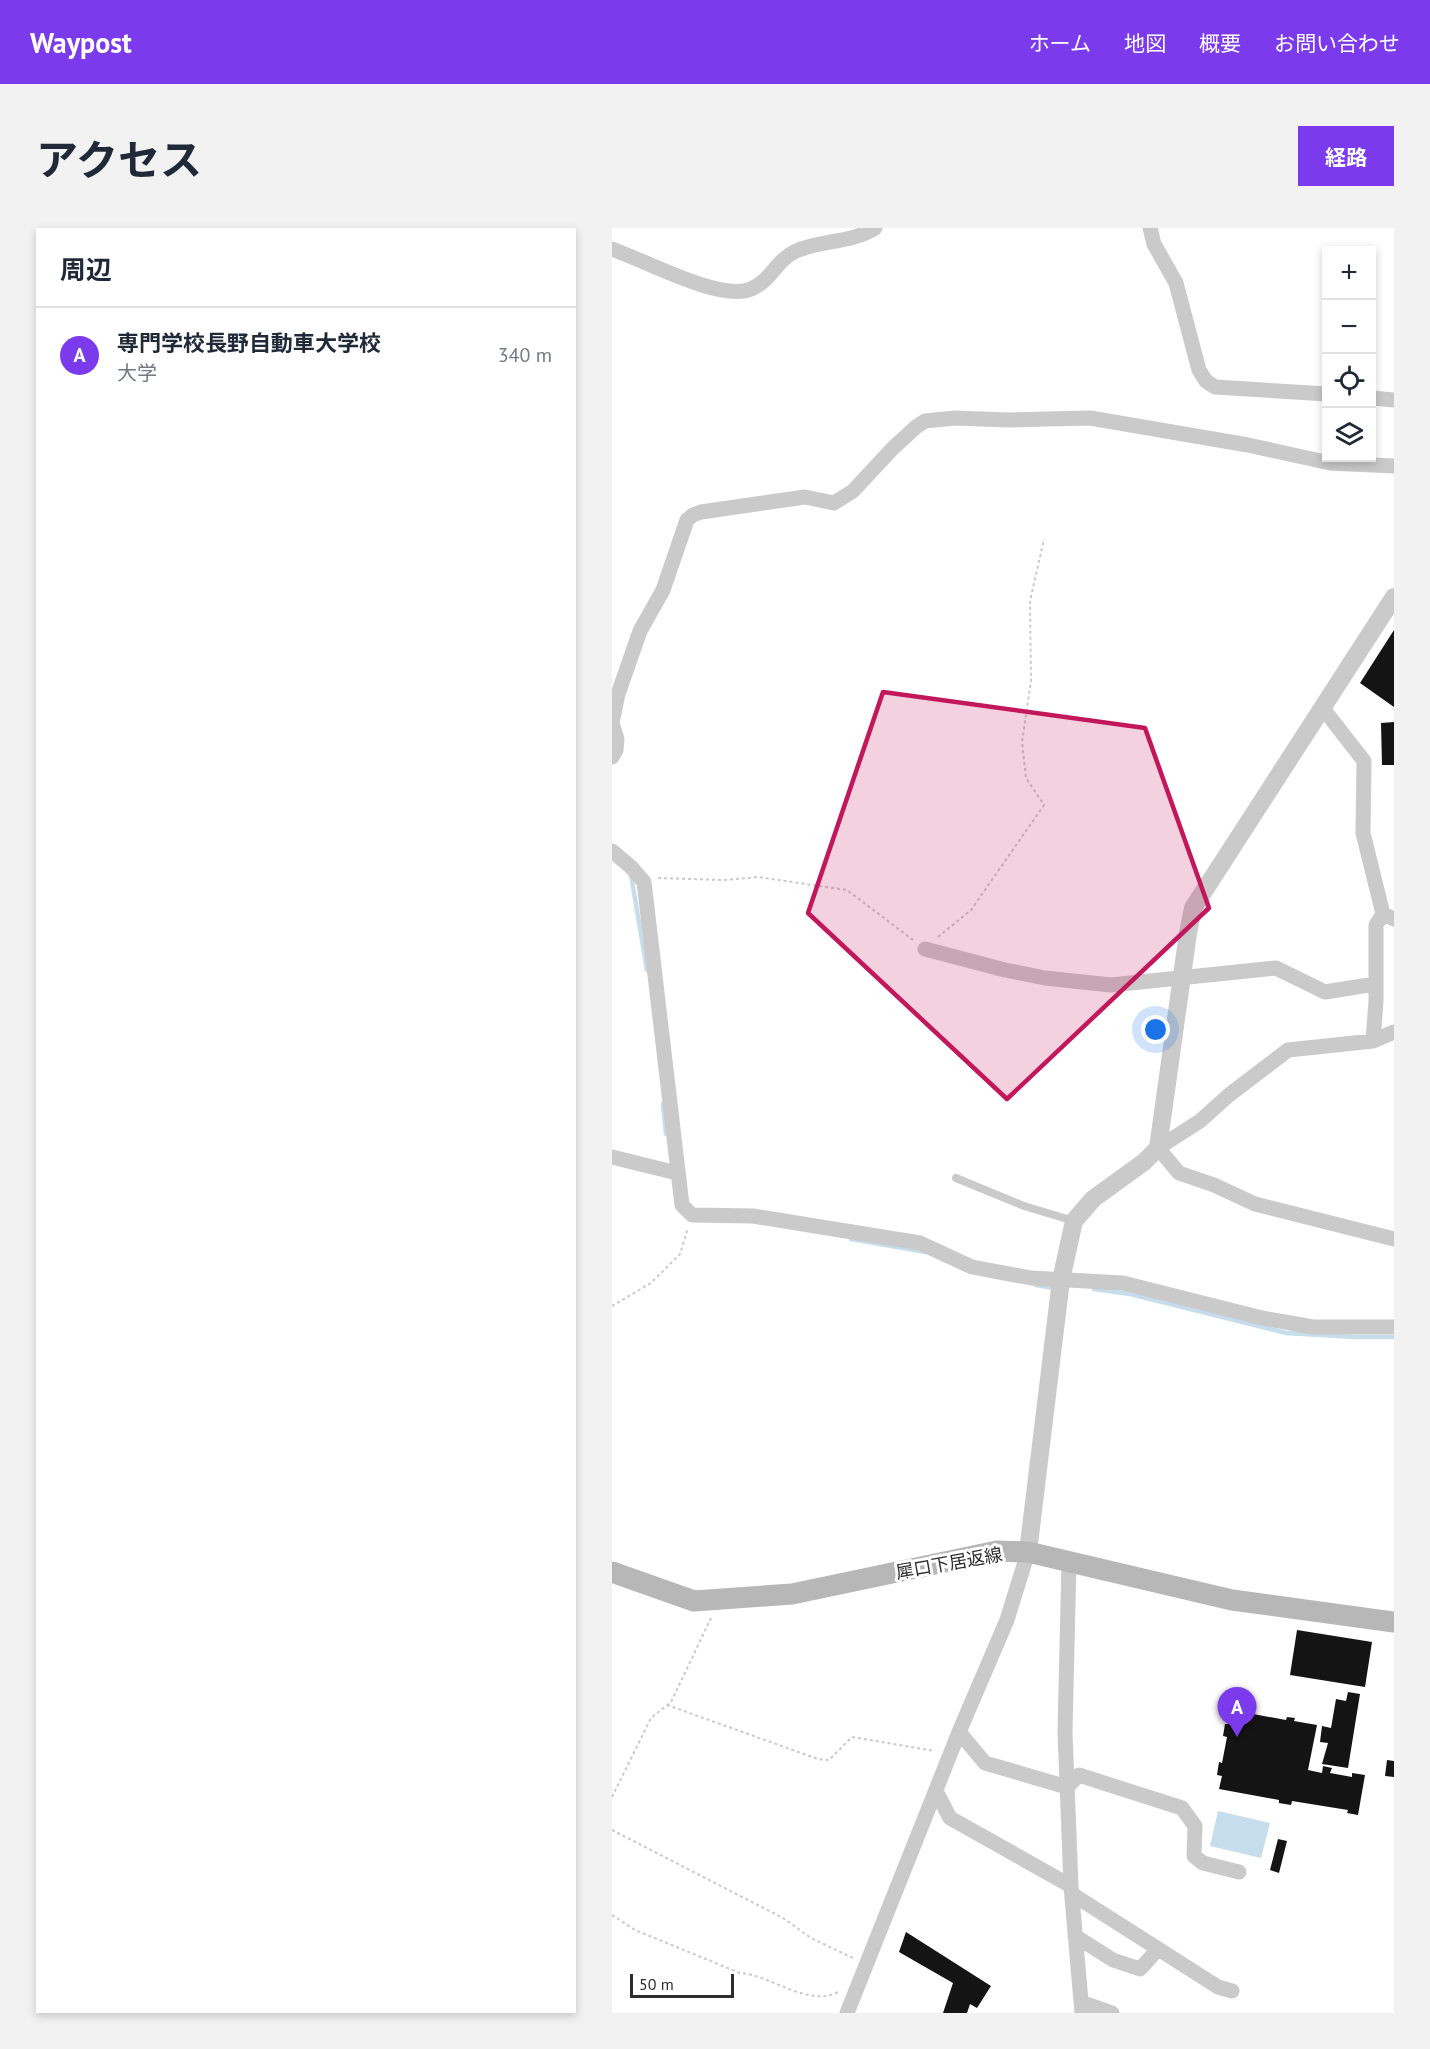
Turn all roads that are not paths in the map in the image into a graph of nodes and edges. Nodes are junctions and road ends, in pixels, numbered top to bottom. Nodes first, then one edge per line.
1 (875, 228) edge
2 (1150, 228) edge
3 (612, 249) edge
4 (1322, 394) edge
5 (1376, 398) edge
6 (1394, 400) edge
7 (1394, 465) edge
8 (1394, 597) edge
9 (1322, 707) junction
10 (612, 757) edge
11 (612, 851) edge
12 (1388, 916) edge
13 (925, 949) road end
14 (1183, 978) junction
15 (1375, 984) junction
16 (1394, 1032) edge
17 (1373, 1041) junction
18 (1158, 1148) junction
19 (612, 1157) edge
20 (672, 1172) junction
21 (956, 1178) dead end
22 (1074, 1221) junction
23 (1394, 1239) edge
24 (1061, 1280) junction
25 (1394, 1327) edge
26 (1028, 1552) junction
27 (1069, 1561) junction
28 (612, 1572) edge
29 (1394, 1622) edge
30 (959, 1732) junction
31 (1067, 1787) junction
32 (936, 1791) junction
33 (1239, 1872) dead end
34 (1071, 1890) junction
35 (1076, 1936) junction
36 (1157, 1948) junction
37 (1232, 1991) dead end
38 (1082, 2007) edge
39 (847, 2013) edge
40 (1112, 2013) edge

1 - 3 street
2 - 4 street
5 - 6 street
7 - 10 street
8 - 9 street
9 - 12 street
9 - 14 street
11 - 20 street
12 - 15 street
13 - 14 street
14 - 15 street
14 - 18 street
15 - 17 street
16 - 17 street
17 - 18 street
18 - 22 street
18 - 23 street
19 - 20 street
20 - 24 street
21 - 22 lane
22 - 24 street
24 - 25 street
24 - 26 street
26 - 27 main road, 犀口下居返線
26 - 28 main road, 犀口下居返線
26 - 30 street
27 - 29 main road, 犀口下居返線
27 - 31 street
30 - 31 street
30 - 32 street
31 - 33 street
31 - 34 street
32 - 34 street
32 - 39 street
34 - 35 street
34 - 36 street
35 - 36 street
35 - 38 street
36 - 37 street
38 - 40 street

